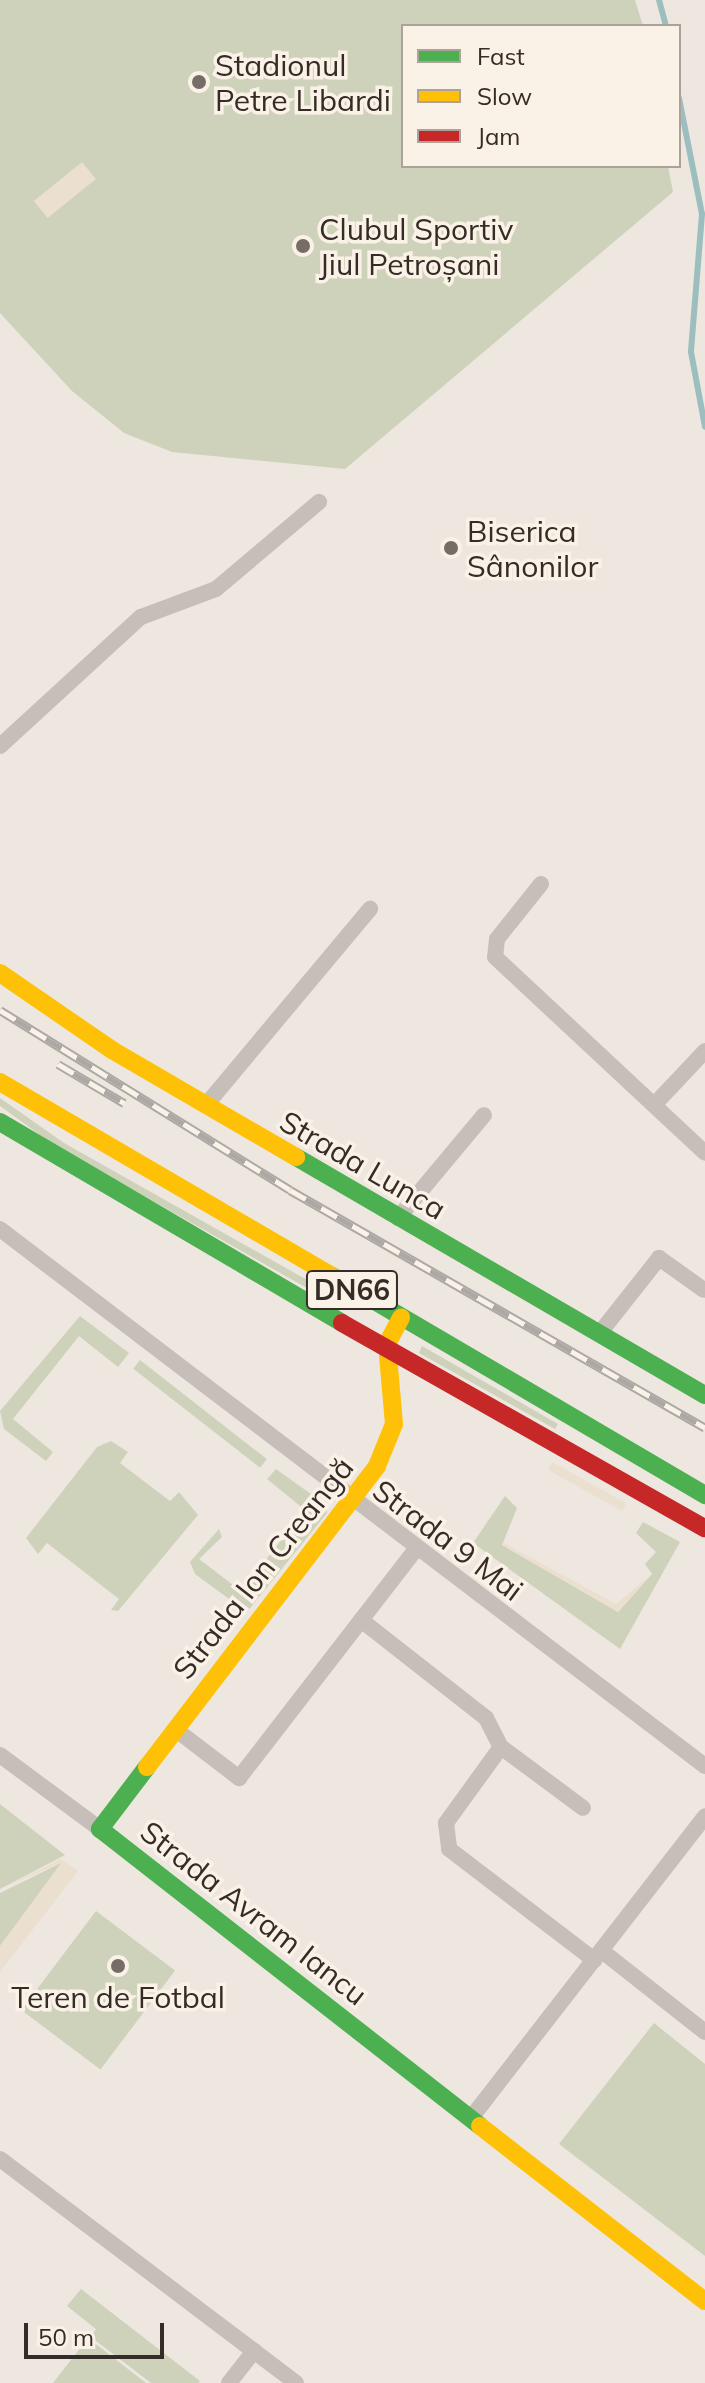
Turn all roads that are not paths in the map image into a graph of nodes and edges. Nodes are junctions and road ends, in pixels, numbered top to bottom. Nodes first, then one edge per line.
1 (319, 502) dead end
2 (0, 746) edge
3 (541, 884) dead end
4 (370, 909) dead end
5 (0, 973) edge
6 (705, 1051) edge
7 (0, 1082) edge
8 (655, 1104) junction
9 (206, 1105) junction
10 (484, 1115) dead end
11 (0, 1122) edge
12 (705, 1153) edge
13 (398, 1218) junction
14 (3, 1238) edge
15 (704, 1290) edge
16 (401, 1318) junction
17 (599, 1334) junction
18 (387, 1344) junction
19 (705, 1395) edge
20 (582, 1422) junction
21 (567, 1447) junction
22 (659, 1468) junction
23 (644, 1493) junction
24 (705, 1495) edge
25 (350, 1501) junction
26 (705, 1528) edge
27 (415, 1550) junction
28 (361, 1620) junction
29 (175, 1729) junction
30 (501, 1747) junction
31 (0, 1755) edge
32 (705, 1766) edge
33 (583, 1808) dead end
34 (705, 1816) edge
35 (100, 1829) junction
36 (598, 1955) junction
37 (705, 2032) edge
38 (471, 2118) junction
39 (0, 2159) edge
40 (705, 2301) edge
41 (254, 2351) junction
42 (229, 2383) edge
43 (296, 2383) edge

1 - 2 street
3 - 8 street
4 - 9 street
5 - 9 main road, Strada Lunca
6 - 8 street
7 - 16 main road, DN66
8 - 12 street
9 - 13 main road, Strada Lunca
10 - 13 street
11 - 18 main road, DN66
13 - 17 main road, Strada Lunca
14 - 25 street, Strada 9 Mai
15 - 17 street
16 - 18 main road
16 - 20 main road, DN66
17 - 19 main road, Strada Lunca
18 - 21 main road, DN66
18 - 25 main road, Strada Ion Creangă
20 - 21 main road
20 - 22 main road, DN66
21 - 23 main road, DN66
22 - 23 main road
22 - 24 main road, DN66
23 - 26 main road, DN66
25 - 27 street, Strada 9 Mai
25 - 29 main road, Strada Ion Creangă
27 - 28 street
27 - 32 street, Strada 9 Mai
28 - 29 street
28 - 30 street
29 - 35 main road, Strada Ion Creangă
30 - 33 street
30 - 36 street
31 - 35 street, Strada Avram Iancu
34 - 36 street
35 - 38 main road, Strada Avram Iancu
36 - 37 street
36 - 38 street
38 - 40 main road, Strada Avram Iancu
39 - 41 street
41 - 42 street
41 - 43 street

